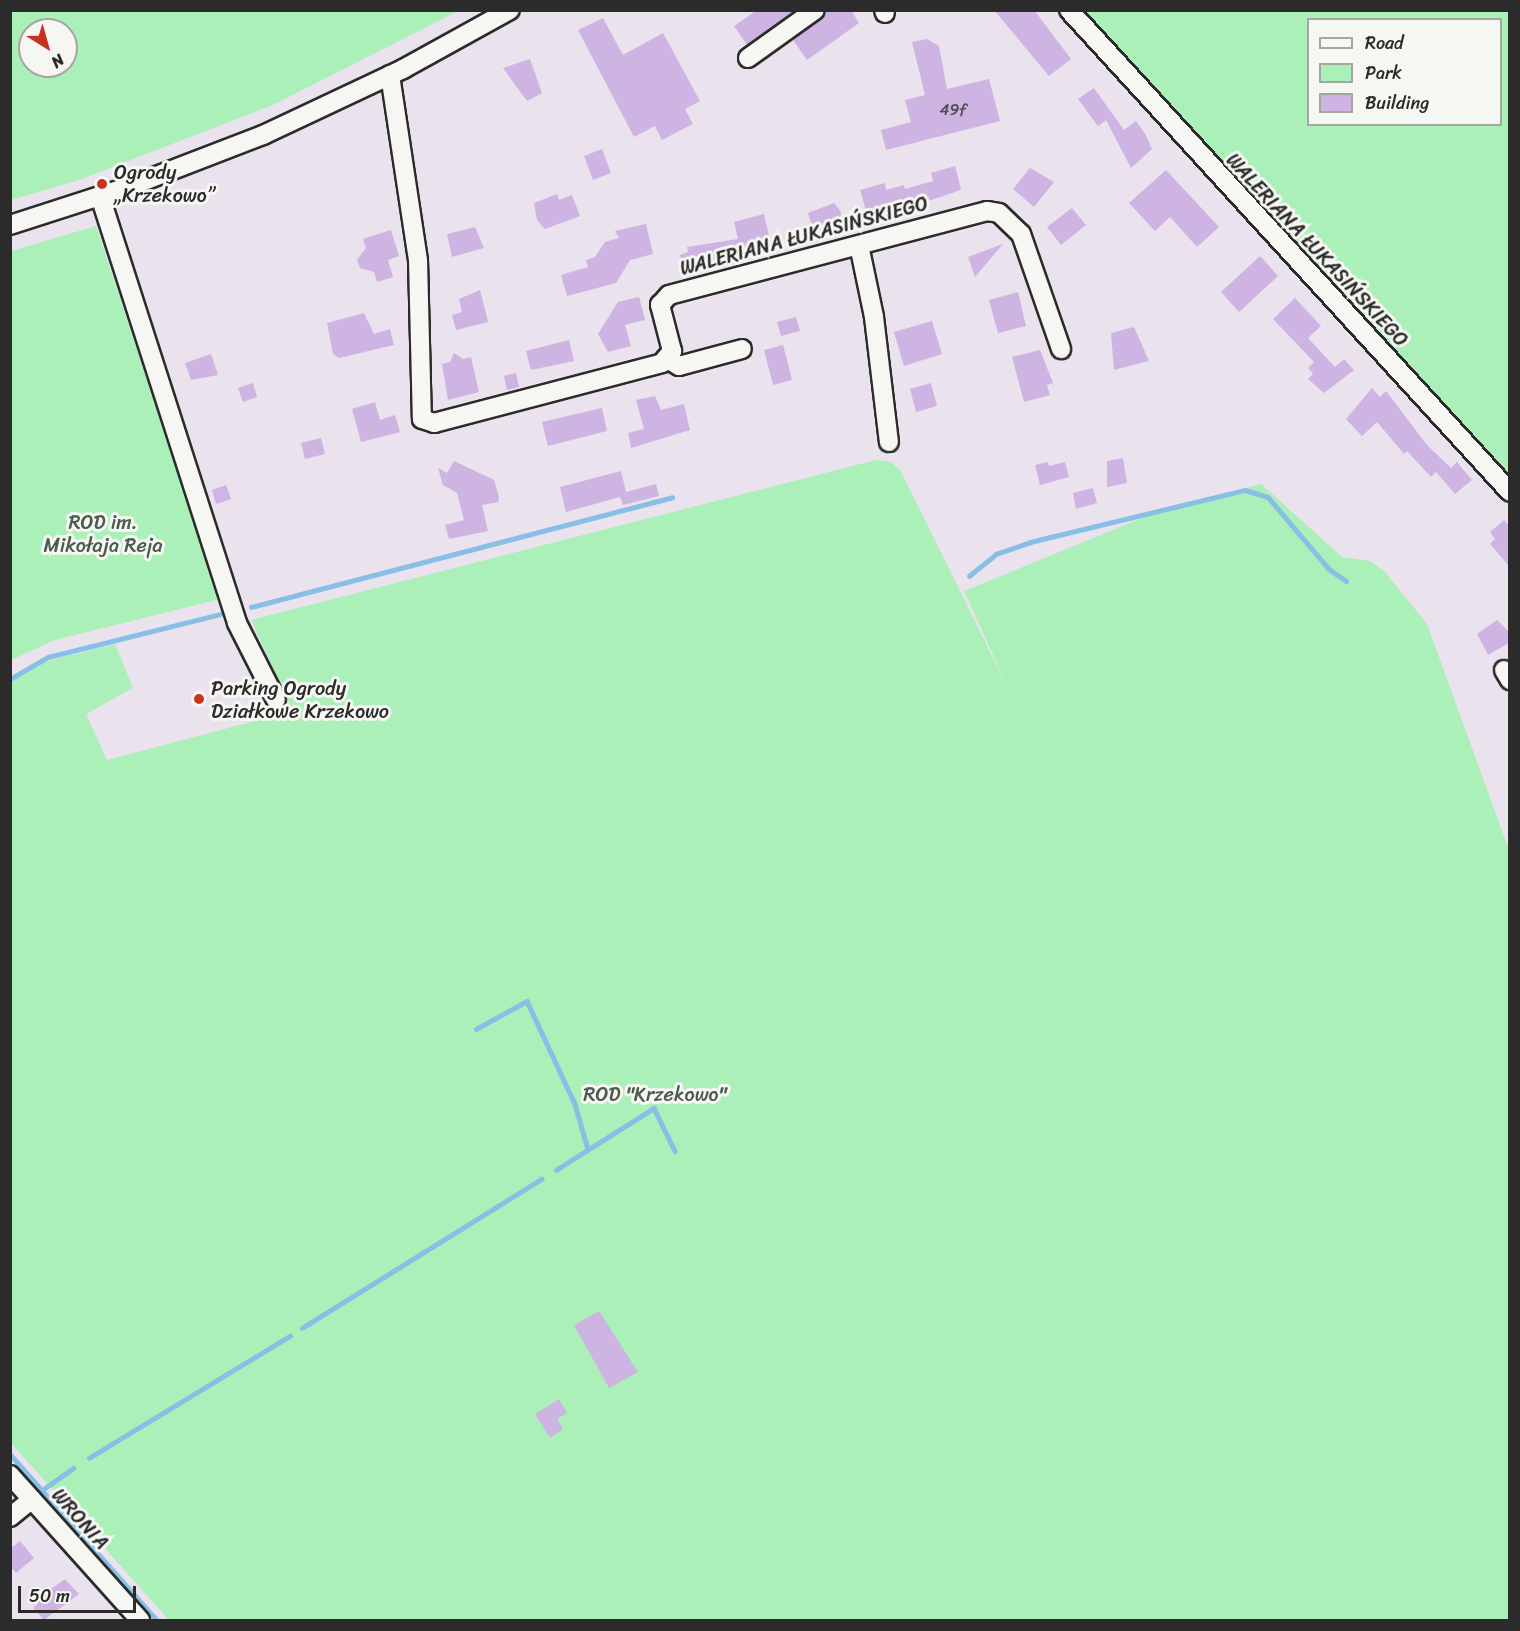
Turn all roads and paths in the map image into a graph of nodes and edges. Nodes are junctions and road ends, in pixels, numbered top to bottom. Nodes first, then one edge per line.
1 (510, 10) edge
2 (815, 10) edge
3 (1069, 10) edge
4 (748, 58) dead end
5 (390, 75) junction
6 (100, 196) junction
7 (10, 225) edge
8 (859, 245) junction
9 (1062, 349) dead end
10 (742, 350) dead end
11 (666, 358) junction
12 (889, 442) dead end
13 (1509, 492) edge
14 (276, 700) dead end
15 (10, 1475) edge
16 (32, 1500) junction
17 (10, 1517) edge
18 (140, 1620) edge

1 - 5 street
2 - 4 street
3 - 13 street, WALERIANA ŁUKASIŃSKIEGO
5 - 6 street
5 - 11 street
6 - 7 street
6 - 14 street
8 - 9 street, WALERIANA ŁUKASIŃSKIEGO
8 - 11 street, WALERIANA ŁUKASIŃSKIEGO
8 - 12 street
10 - 11 street
15 - 16 street, WRONIA
16 - 17 street
16 - 18 street, WRONIA

